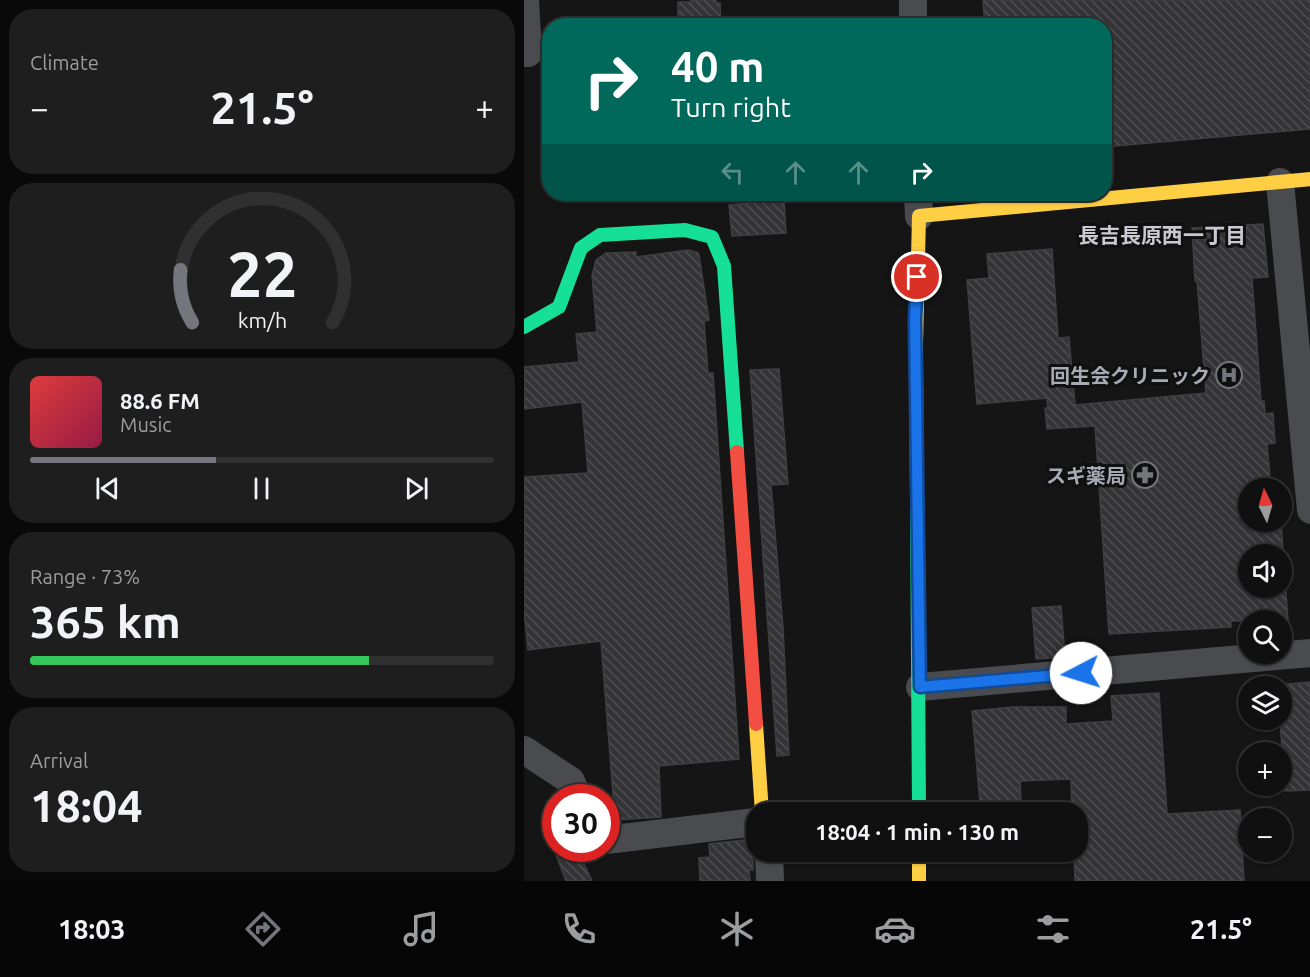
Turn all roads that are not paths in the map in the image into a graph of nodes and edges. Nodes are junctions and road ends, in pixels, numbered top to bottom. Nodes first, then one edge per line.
1 (525, 0) edge
2 (913, 0) edge
3 (913, 18) edge
4 (524, 53) edge
5 (1310, 179) edge
6 (1280, 182) junction
7 (1112, 193) edge
8 (982, 201) edge
9 (919, 205) edge
10 (524, 327) edge
11 (1310, 510) edge
12 (1310, 653) edge
13 (920, 687) junction
14 (524, 750) edge
15 (572, 784) edge
16 (761, 802) edge
17 (919, 802) edge
18 (746, 823) edge
19 (620, 838) edge
20 (769, 862) edge
21 (919, 862) edge
22 (770, 881) edge
23 (918, 881) edge

1 - 4 street
2 - 3 street
5 - 6 street
6 - 7 street
6 - 11 street
8 - 9 street
9 - 13 street
10 - 16 street
12 - 13 street
13 - 17 street
14 - 15 street
18 - 19 street
20 - 22 street
21 - 23 street

